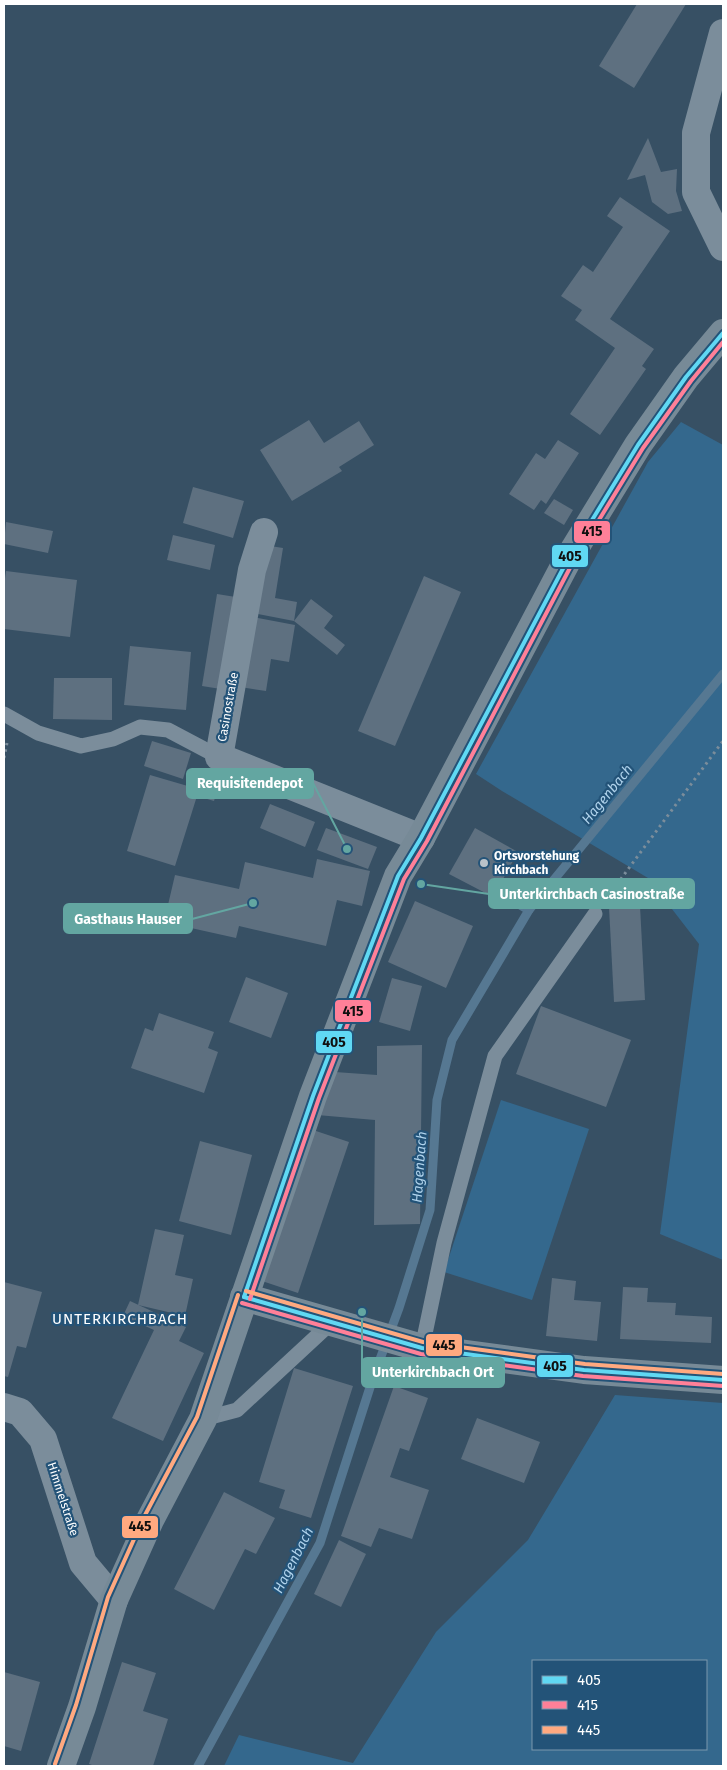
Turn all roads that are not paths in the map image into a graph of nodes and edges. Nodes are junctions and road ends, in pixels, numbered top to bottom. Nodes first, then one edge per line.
1 (723, 33) edge
2 (723, 247) edge
3 (723, 332) edge
4 (264, 532) dead end
5 (4, 714) edge
6 (219, 757) junction
7 (421, 838) junction
8 (595, 914) road end
9 (244, 1297) junction
10 (332, 1322) junction
11 (422, 1348) junction
12 (723, 1380) edge
13 (4, 1407) edge
14 (203, 1420) junction
15 (114, 1600) junction
16 (61, 1766) edge

1 - 2 street
3 - 7 street
4 - 6 street, Casinostraße
5 - 6 lane
6 - 7 street, Casinostraße
7 - 9 street
8 - 11 lane
9 - 10 street
9 - 14 street
10 - 11 street
10 - 14 lane
11 - 12 street
13 - 15 street, Himmelstraße
14 - 15 street
15 - 16 street

